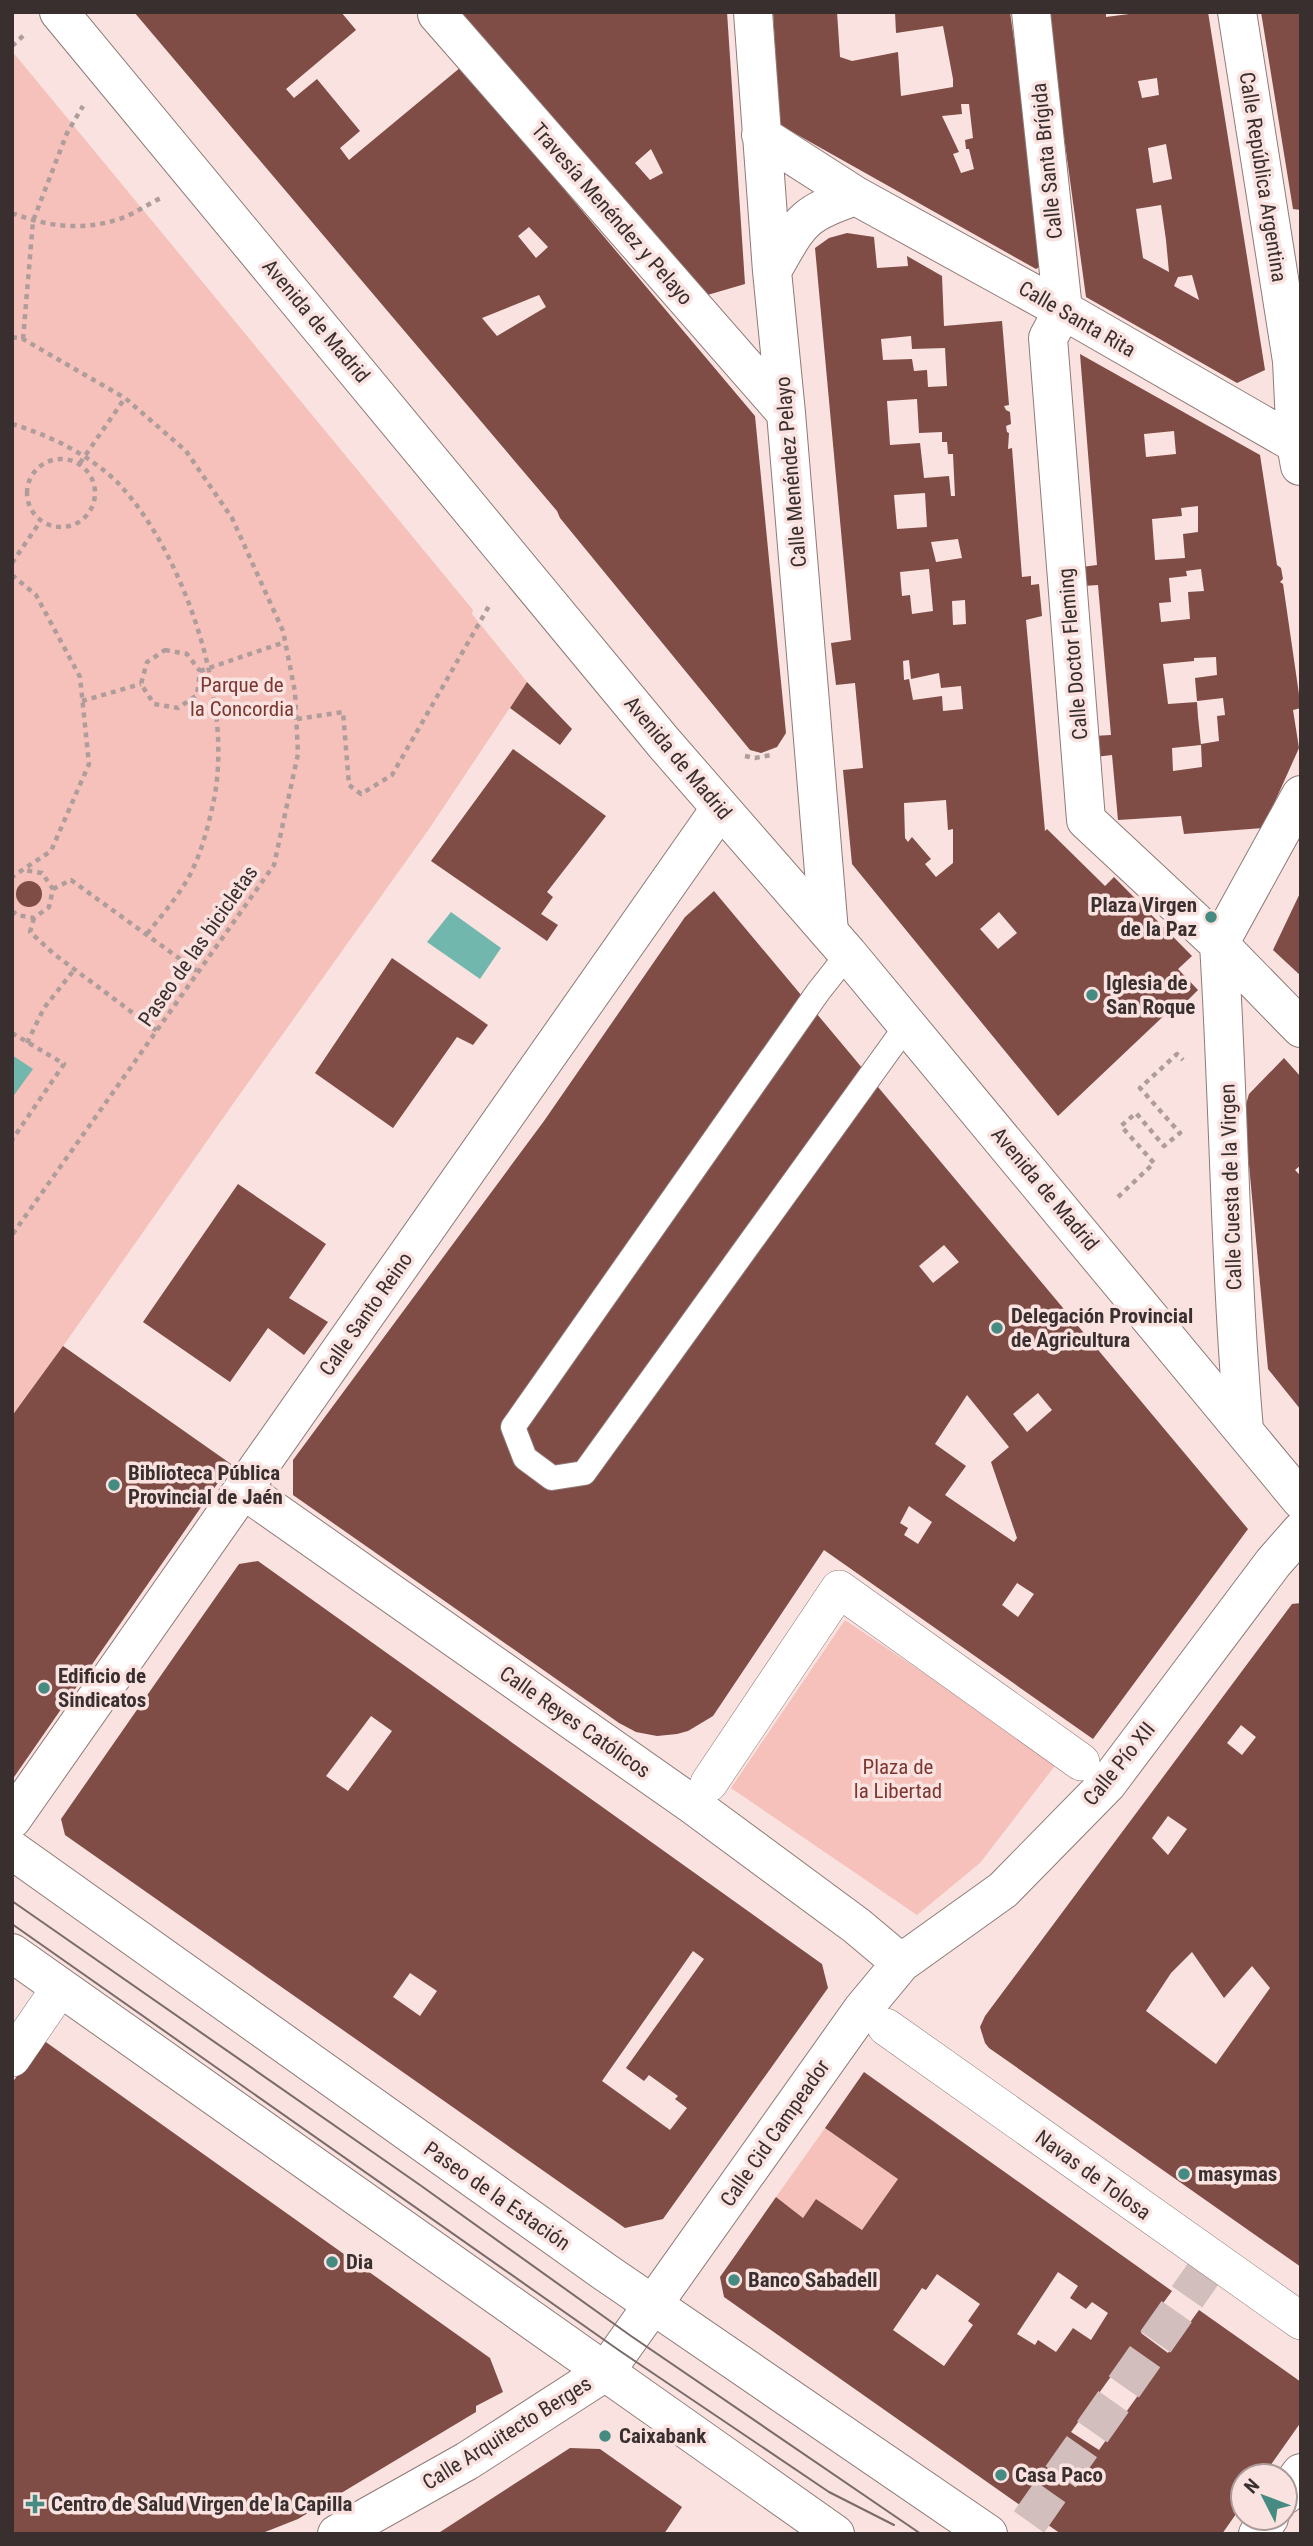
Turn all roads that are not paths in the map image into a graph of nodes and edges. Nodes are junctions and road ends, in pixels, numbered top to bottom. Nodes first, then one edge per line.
1 (59, 12) edge
2 (753, 12) edge
3 (1031, 12) edge
4 (1237, 12) edge
5 (437, 14) dead end
6 (761, 135) junction
7 (856, 196) junction
8 (772, 271) junction
9 (1063, 310) junction
10 (1297, 352) edge
11 (786, 413) junction
12 (1298, 456) edge
13 (1301, 795) edge
14 (720, 809) junction
15 (839, 943) junction
16 (1219, 944) junction
17 (907, 1025) junction
18 (1301, 1028) edge
19 (1244, 1430) junction
20 (244, 1490) junction
21 (1301, 1500) edge
22 (1301, 1531) edge
23 (1081, 1762) dead end
24 (709, 1783) dead end
25 (12, 1819) edge
26 (12, 1850) edge
27 (12, 1953) edge
28 (901, 1963) junction
29 (60, 1987) junction
30 (886, 2027) dead end
31 (12, 2058) edge
32 (653, 2305) junction
33 (1301, 2321) edge
34 (605, 2372) junction
35 (337, 2534) edge
36 (835, 2534) edge
37 (988, 2534) edge

1 - 14 street, Avenida de Madrid
2 - 6 street, Calle Menéndez Pelayo
3 - 9 street, Calle Santa Brígida
4 - 10 street, Calle República Argentina
5 - 11 street, Travesía Menéndez y Pelayo
6 - 7 street, Calle Santa Rita
6 - 8 street, Calle Menéndez Pelayo
7 - 8 street
7 - 9 street, Calle Santa Rita
8 - 11 street, Calle Menéndez Pelayo
9 - 12 street, Calle Santa Rita
9 - 16 street, Calle Doctor Fleming
10 - 12 street, Calle República Argentina
11 - 15 street, Calle Menéndez Pelayo
13 - 16 street
14 - 15 street, Avenida de Madrid
14 - 20 street, Calle Santo Reino
15 - 17 street, Avenida de Madrid
15 - 17 lane
16 - 18 street, Calle Doctor Fleming
16 - 19 street, Calle Cuesta de la Virgen
17 - 19 street, Avenida de Madrid
19 - 21 street, Avenida de Madrid
20 - 25 street, Calle Santo Reino
20 - 28 street, Calle Reyes Católicos
22 - 28 street, Calle Pío XII
23 - 24 street
26 - 32 street, Paseo de la Estación
27 - 29 street
28 - 32 street, Calle Cid Campeador
29 - 31 street
29 - 34 street
30 - 33 street, Navas de Tolosa
32 - 34 street, Calle Arquitecto Berges
32 - 37 street, Paseo de la Estación
34 - 35 street, Calle Arquitecto Berges
34 - 36 street

